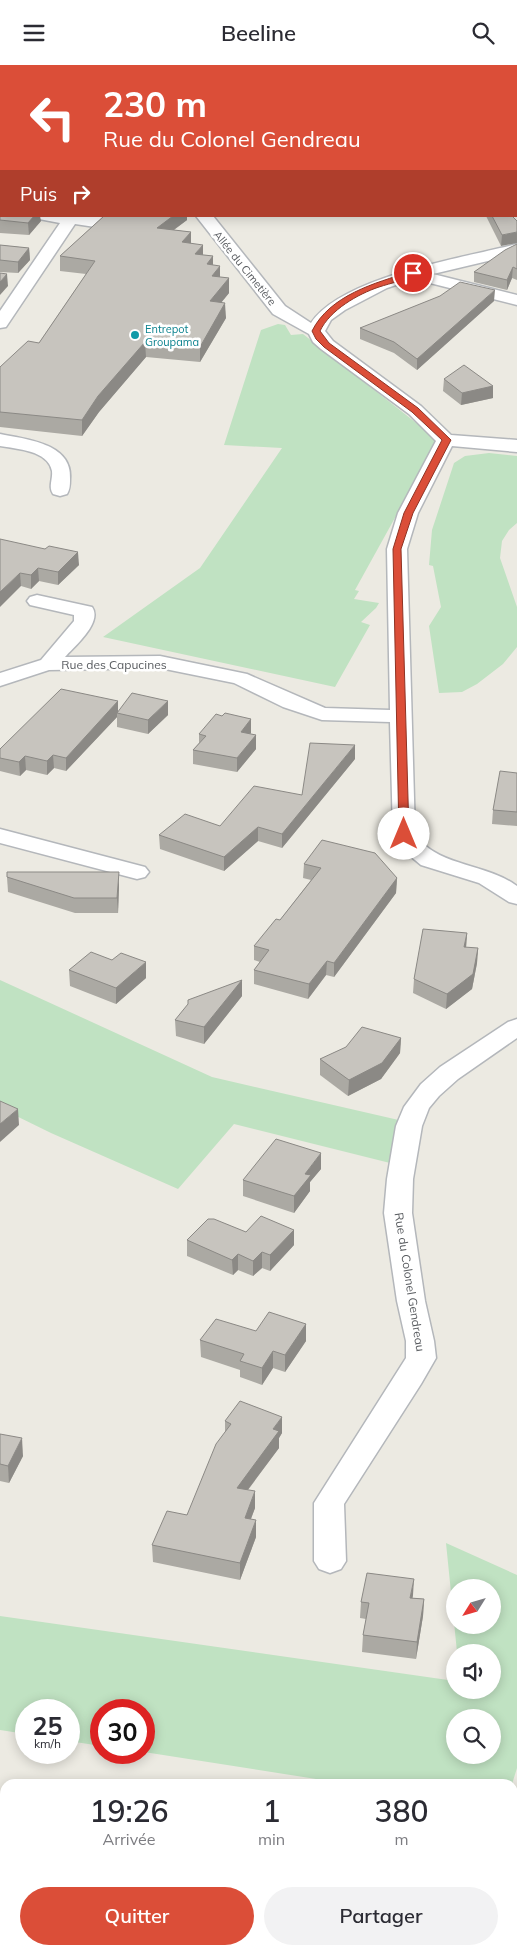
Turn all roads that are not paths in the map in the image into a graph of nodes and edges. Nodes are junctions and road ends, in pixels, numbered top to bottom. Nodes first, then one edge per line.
1 (51, 217) edge
2 (122, 217) edge
3 (205, 217) edge
4 (66, 219) junction
5 (517, 249) edge
6 (413, 273) junction
7 (10, 279) dead end
8 (30, 281) junction
9 (517, 300) edge
10 (0, 323) edge
11 (316, 331) junction
12 (0, 440) edge
13 (446, 440) junction
14 (517, 446) edge
15 (60, 490) dead end
16 (37, 601) dead end
17 (48, 664) junction
18 (0, 681) edge
19 (402, 716) junction
20 (0, 837) edge
21 (137, 872) dead end
22 (517, 897) edge
23 (517, 1027) edge
24 (330, 1561) dead end

1 - 4 street
2 - 4 street
3 - 11 street, Allée du Cimetière
4 - 8 street
5 - 6 street
6 - 9 street
6 - 11 street
7 - 8 street
8 - 10 street
11 - 13 street
12 - 15 street
13 - 14 street
13 - 19 street
16 - 17 street
17 - 18 street, Rue des Capucines
17 - 19 street, Rue des Capucines
19 - 22 street
20 - 21 street
23 - 24 street, Rue du Colonel Gendreau

